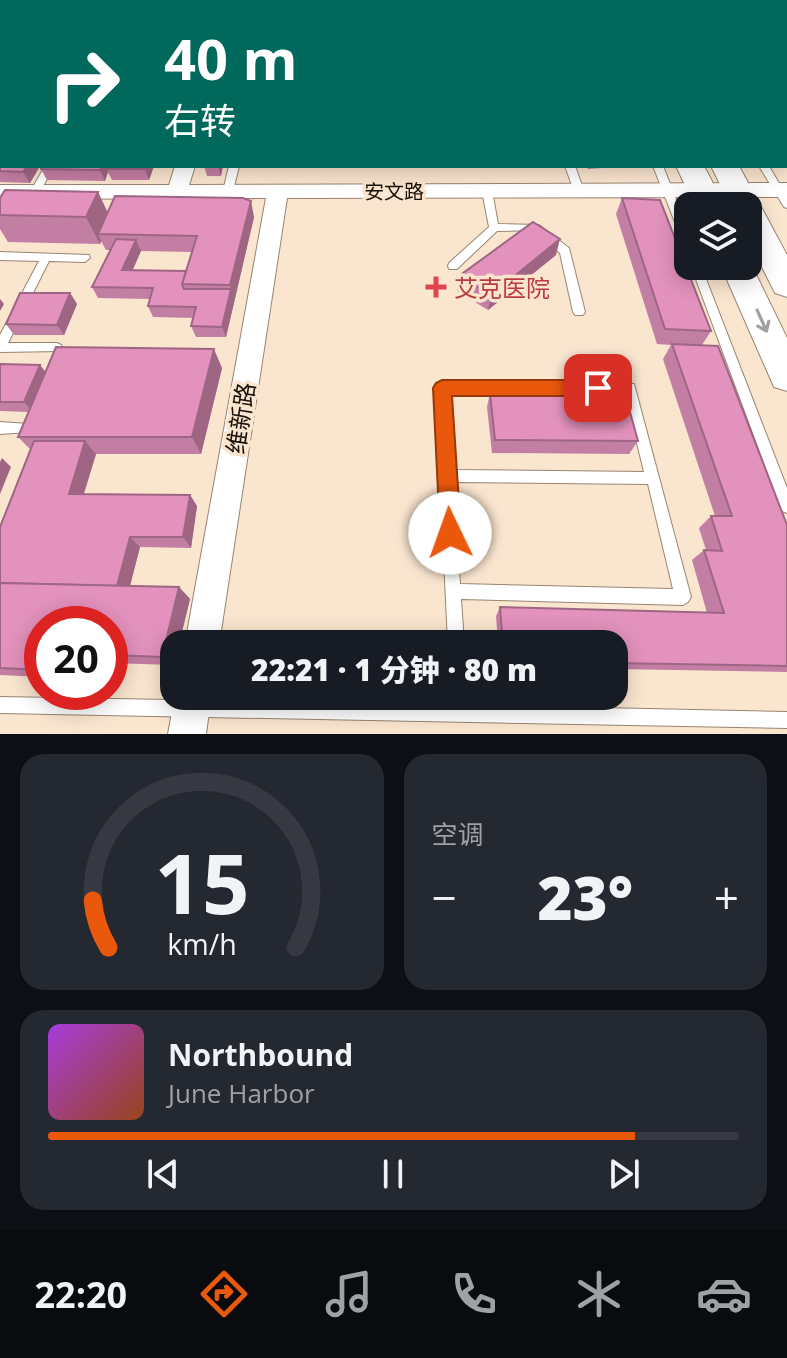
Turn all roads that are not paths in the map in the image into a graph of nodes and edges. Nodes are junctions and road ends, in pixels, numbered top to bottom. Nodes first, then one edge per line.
1 (48, 168) edge
2 (184, 168) edge
3 (234, 168) edge
4 (571, 168) edge
5 (659, 168) edge
6 (765, 168) edge
7 (701, 187) edge
8 (177, 191) junction
9 (228, 191) junction
10 (278, 191) junction
11 (487, 191) junction
12 (579, 191) junction
13 (669, 191) junction
14 (733, 192) edge
15 (16, 194) edge
16 (762, 194) edge
17 (784, 195) edge
18 (674, 205) edge
19 (494, 228) junction
20 (762, 237) edge
21 (0, 256) edge
22 (46, 257) junction
23 (85, 258) dead end
24 (453, 266) dead end
25 (701, 280) edge
26 (743, 280) edge
27 (787, 285) edge
28 (579, 312) dead end
29 (0, 346) edge
30 (57, 348) edge
31 (787, 376) edge
32 (0, 428) edge
33 (24, 428) edge
34 (447, 476) junction
35 (653, 478) junction
36 (787, 506) edge
37 (453, 591) junction
38 (204, 630) edge
39 (455, 630) edge
40 (0, 705) edge
41 (460, 710) edge
42 (190, 713) edge
43 (460, 715) junction
44 (787, 720) edge

1 - 15 lane
2 - 8 street
3 - 9 lane
4 - 12 lane
5 - 13 lane
6 - 17 lane
7 - 13 street, 安文路
7 - 14 street, 安文路
8 - 9 street, 安文路
8 - 15 street, 安文路
9 - 10 street, 安文路
10 - 11 street, 安文路
10 - 38 street, 维新路
11 - 12 street, 安文路
11 - 19 lane
12 - 13 street, 安文路
13 - 18 lane
16 - 17 street, 安文路
19 - 24 lane
19 - 28 lane
20 - 27 main road
21 - 22 lane
22 - 23 lane
22 - 29 lane
25 - 36 lane
26 -> 31 main road
29 - 30 lane
32 - 33 lane
34 - 35 lane
34 - 35 lane
34 - 37 lane
35 - 37 lane
37 - 39 lane
40 - 42 lane
41 - 43 lane
42 - 43 lane
43 - 44 lane

